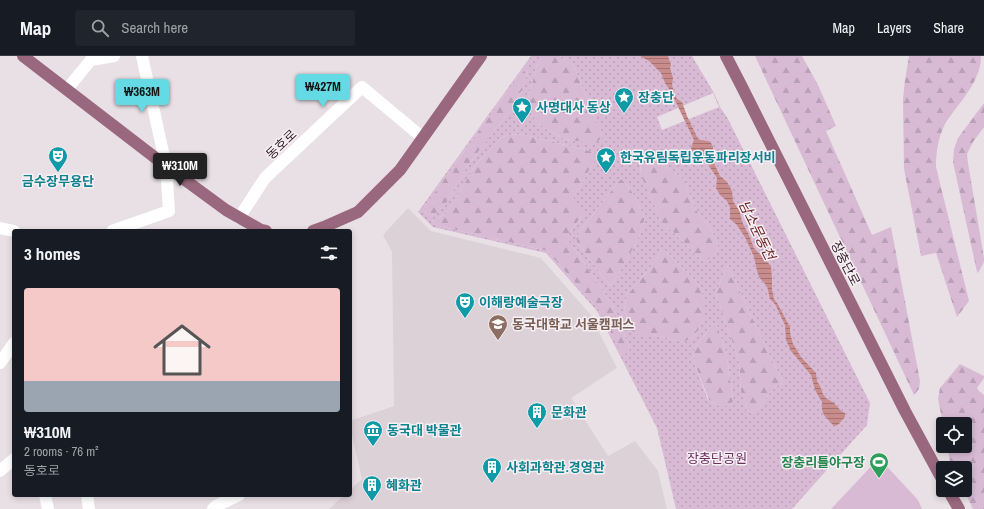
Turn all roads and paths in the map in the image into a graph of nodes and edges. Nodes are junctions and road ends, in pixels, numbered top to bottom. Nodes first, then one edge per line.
1 (23, 56) edge
2 (114, 56) edge
3 (142, 56) edge
4 (481, 56) edge
5 (726, 56) edge
6 (92, 58) edge
7 (67, 89) junction
8 (423, 138) junction
9 (166, 166) junction
10 (239, 218) junction
11 (0, 228) edge
12 (118, 229) edge
13 (259, 229) edge
14 (318, 229) edge
15 (12, 231) edge
16 (12, 346) edge
17 (0, 362) edge
18 (12, 462) edge
19 (936, 468) edge
20 (0, 471) edge
21 (46, 497) edge
22 (87, 497) edge
23 (233, 497) edge
24 (952, 497) edge
25 (214, 503) edge
26 (48, 509) edge
27 (89, 509) edge
28 (959, 509) edge

1 - 7 main road
2 - 6 street
3 - 9 street
4 - 8 main road
5 - 19 main road, 장충단로
6 - 7 street
7 - 9 main road
8 - 10 street, 동호로
8 - 14 main road
9 - 10 main road
9 - 12 street
10 - 13 main road
11 - 15 street
16 - 17 street
18 - 20 street
21 - 26 street
22 - 27 street
23 - 25 street
24 - 28 main road

